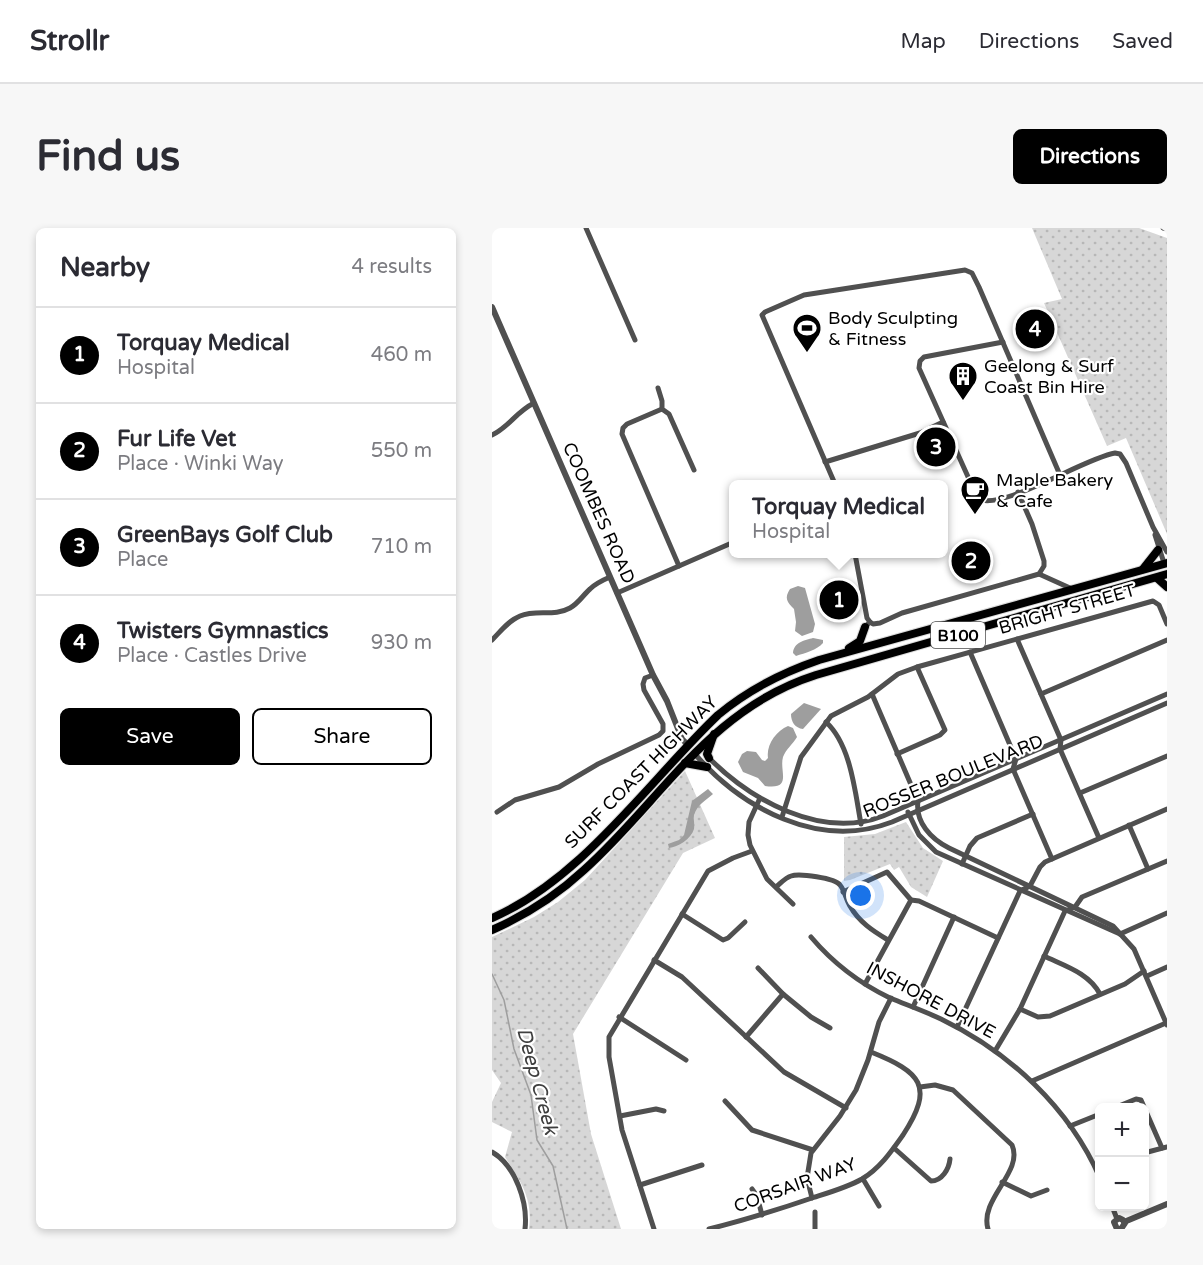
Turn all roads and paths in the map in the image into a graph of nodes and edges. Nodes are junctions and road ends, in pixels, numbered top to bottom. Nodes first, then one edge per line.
1 (586, 228) edge
2 (492, 307) edge
3 (635, 340) dead end
4 (1003, 342) junction
5 (658, 388) dead end
6 (534, 403) junction
7 (662, 409) junction
8 (943, 422) junction
9 (492, 435) edge
10 (825, 462) junction
11 (694, 470) dead end
12 (1060, 475) junction
13 (833, 480) edge
14 (1018, 492) junction
15 (729, 544) edge
16 (1162, 551) edge
17 (856, 558) edge
18 (679, 566) junction
19 (1166, 568) edge
20 (1143, 569) junction
21 (1039, 574) junction
22 (610, 577) junction
23 (1157, 578) junction
24 (1167, 587) edge
25 (1073, 589) junction
26 (617, 593) junction
27 (867, 624) junction
28 (1167, 624) edge
29 (1017, 639) junction
30 (492, 640) edge
31 (1167, 640) edge
32 (970, 652) junction
33 (819, 660) junction
34 (917, 667) junction
35 (652, 675) junction
36 (872, 694) junction
37 (1041, 694) junction
38 (1167, 694) edge
39 (1167, 703) edge
40 (826, 722) junction
41 (714, 734) junction
42 (1061, 740) junction
43 (690, 743) junction
44 (1060, 749) junction
45 (697, 751) junction
46 (897, 754) junction
47 (1167, 756) edge
48 (1016, 759) junction
49 (685, 763) junction
50 (708, 763) junction
51 (1013, 769) junction
52 (1080, 794) junction
53 (760, 798) junction
54 (918, 801) junction
55 (755, 806) junction
56 (906, 806) junction
57 (784, 809) junction
58 (1167, 809) edge
59 (917, 811) junction
60 (497, 812) dead end
61 (909, 814) junction
62 (1033, 814) junction
63 (622, 816) junction
64 (782, 817) junction
65 (861, 822) junction
66 (629, 824) junction
67 (1130, 825) junction
68 (863, 830) junction
69 (1099, 838) junction
70 (753, 851) junction
71 (965, 856) junction
72 (1052, 859) junction
73 (1167, 861) edge
74 (962, 864) junction
75 (1148, 869) junction
76 (1030, 886) junction
77 (776, 887) junction
78 (1020, 891) junction
79 (843, 892) junction
80 (911, 900) junction
81 (793, 904) dead end
82 (1075, 907) junction
83 (1065, 911) junction
84 (1167, 913) edge
85 (682, 914) junction
86 (954, 917) junction
87 (492, 918) edge
88 (745, 922) dead end
89 (492, 930) edge
90 (1120, 934) junction
91 (811, 937) dead end
92 (998, 938) junction
93 (888, 940) junction
94 (1044, 956) junction
95 (654, 960) junction
96 (1167, 967) edge
97 (758, 968) dead end
98 (1145, 974) junction
99 (865, 984) junction
100 (783, 993) junction
101 (1100, 994) junction
102 (891, 998) junction
103 (913, 1007) junction
104 (1020, 1009) junction
105 (619, 1017) junction
106 (1167, 1024) edge
107 (957, 1027) junction
108 (830, 1028) dead end
109 (746, 1037) junction
110 (995, 1051) junction
111 (871, 1052) junction
112 (686, 1060) dead end
113 (1032, 1081) junction
114 (920, 1087) junction
115 (725, 1101) dead end
116 (1124, 1103) edge
117 (1142, 1103) edge
118 (846, 1108) junction
119 (664, 1111) dead end
120 (620, 1116) junction
121 (1095, 1116) edge
122 (1149, 1116) edge
123 (1070, 1126) junction
124 (894, 1148) junction
125 (1165, 1148) edge
126 (813, 1149) junction
127 (492, 1152) edge
128 (1149, 1152) edge
129 (950, 1159) dead end
130 (702, 1165) dead end
131 (1095, 1168) edge
132 (863, 1179) junction
133 (1002, 1182) junction
134 (640, 1185) junction
135 (752, 1190) dead end
136 (1047, 1190) dead end
137 (812, 1198) junction
138 (1167, 1204) edge
139 (879, 1206) dead end
140 (1115, 1211) edge
141 (814, 1212) dead end
142 (762, 1215) junction
143 (1121, 1220) junction
144 (1117, 1228) edge
145 (525, 1229) edge
146 (654, 1229) edge
147 (709, 1229) edge
148 (815, 1229) edge
149 (988, 1229) edge

1 - 3 street
2 - 6 street, COOMBES ROAD
4 - 8 street
4 - 10 street
4 - 12 street
5 - 7 street
6 - 9 street
6 - 22 street, COOMBES ROAD
7 - 11 street
7 - 18 street
8 - 10 street
8 - 14 street
10 - 13 street
12 - 14 street
12 - 16 street
14 - 21 street
15 - 18 street
16 - 19 street
16 - 20 main road
17 - 27 street
18 - 26 street
19 - 20 main road, SURF COAST HIGHWAY / B100
19 - 23 main road, SURF COAST HIGHWAY / B100
20 - 25 main road, SURF COAST HIGHWAY / B100
21 - 25 street
21 - 27 street
22 - 26 street, COOMBES ROAD
22 - 30 street
23 - 24 main road
23 - 41 main road, SURF COAST HIGHWAY / B100
25 - 33 main road, SURF COAST HIGHWAY / B100
26 - 35 street, COOMBES ROAD
27 - 33 main road
28 - 29 street, BRIGHT STREET
29 - 32 street, BRIGHT STREET
29 - 37 street
31 - 37 street
32 - 34 street, BRIGHT STREET
32 - 48 street
33 - 43 main road, SURF COAST HIGHWAY / B100
34 - 36 street, BRIGHT STREET
34 - 46 street
35 - 43 street, COOMBES ROAD
35 - 60 street
36 - 40 street, BRIGHT STREET
36 - 46 street
37 - 42 street
38 - 42 street, ROSSER BOULEVARD
39 - 44 street, ROSSER BOULEVARD
40 - 57 street, BRIGHT STREET
40 - 65 street
41 - 45 main road, SURF COAST HIGHWAY / B100
41 - 50 main road
42 - 44 street
42 - 48 street, ROSSER BOULEVARD
43 - 45 main road
43 - 63 main road, SURF COAST HIGHWAY / B100
44 - 51 street, ROSSER BOULEVARD
44 - 52 street
45 - 49 main road, SURF COAST HIGHWAY / B100
45 - 50 street, ROSSER BOULEVARD
45 - 50 street, ROSSER BOULEVARD
46 - 54 street
47 - 52 street
48 - 51 street
48 - 54 street, ROSSER BOULEVARD
49 - 50 main road
49 - 66 main road, SURF COAST HIGHWAY / B100
50 - 53 street, ROSSER BOULEVARD
50 - 55 street, ROSSER BOULEVARD
51 - 59 street, ROSSER BOULEVARD
51 - 62 street
52 - 69 street
53 - 55 street
53 - 57 street, ROSSER BOULEVARD
54 - 56 street, ROSSER BOULEVARD
54 - 59 street
55 - 64 street, ROSSER BOULEVARD
55 - 70 street
56 - 61 street
56 - 65 street, ROSSER BOULEVARD
57 - 64 street, BRIGHT STREET
57 - 65 street, ROSSER BOULEVARD
58 - 67 street
59 - 61 street, ROSSER BOULEVARD
59 - 71 street
61 - 68 street, ROSSER BOULEVARD
61 - 74 street
62 - 71 street
62 - 72 street
63 - 66 main road
63 - 87 main road, SURF COAST HIGHWAY / B100
64 - 68 street, ROSSER BOULEVARD
65 - 68 street
66 - 89 main road, SURF COAST HIGHWAY / B100
67 - 69 street
67 - 75 street
69 - 72 street
70 - 77 street
70 - 85 street
71 - 74 street
71 - 76 street
72 - 76 street
73 - 75 street
74 - 78 street
75 - 82 street
76 - 78 street
76 - 82 street
77 - 79 street
77 - 81 street
78 - 83 street
78 - 92 street
79 - 80 street
79 - 93 street
80 - 86 street
80 - 93 street
82 - 83 street
82 - 90 street
83 - 90 street
83 - 94 street
84 - 90 street
85 - 88 street
85 - 95 street
86 - 92 street
86 - 103 street
90 - 98 street
91 - 99 street, INSHORE DRIVE
92 - 107 street
93 - 99 street
94 - 101 street
94 - 104 street
95 - 105 street
95 - 109 street
96 - 98 street
97 - 100 street
98 - 101 street
98 - 106 street
99 - 102 street, INSHORE DRIVE
100 - 108 street
100 - 109 street
101 - 104 street
102 - 103 street, INSHORE DRIVE
102 - 111 street
103 - 107 street, INSHORE DRIVE
104 - 110 street
105 - 112 street
105 - 120 street
106 - 113 street
107 - 110 street, INSHORE DRIVE
109 - 118 street
110 - 113 street, INSHORE DRIVE
111 - 114 street
111 - 118 street
113 - 123 street, INSHORE DRIVE
114 - 124 street, CORSAIR WAY
114 - 133 street
115 - 126 street
116 - 117 street
118 - 126 street
119 - 120 street
120 - 134 street
121 - 123 street
122 - 125 street
123 - 131 street, INSHORE DRIVE
124 - 129 street
124 - 132 street, CORSAIR WAY
125 - 128 street
126 - 137 street
127 - 145 street
130 - 134 street
132 - 137 street, CORSAIR WAY
132 - 139 street
133 - 136 street
133 - 149 street
134 - 146 street
135 - 142 street
137 - 142 street, CORSAIR WAY
138 - 143 street
140 - 143 street
141 - 148 street
142 - 147 street, CORSAIR WAY
143 - 144 street

